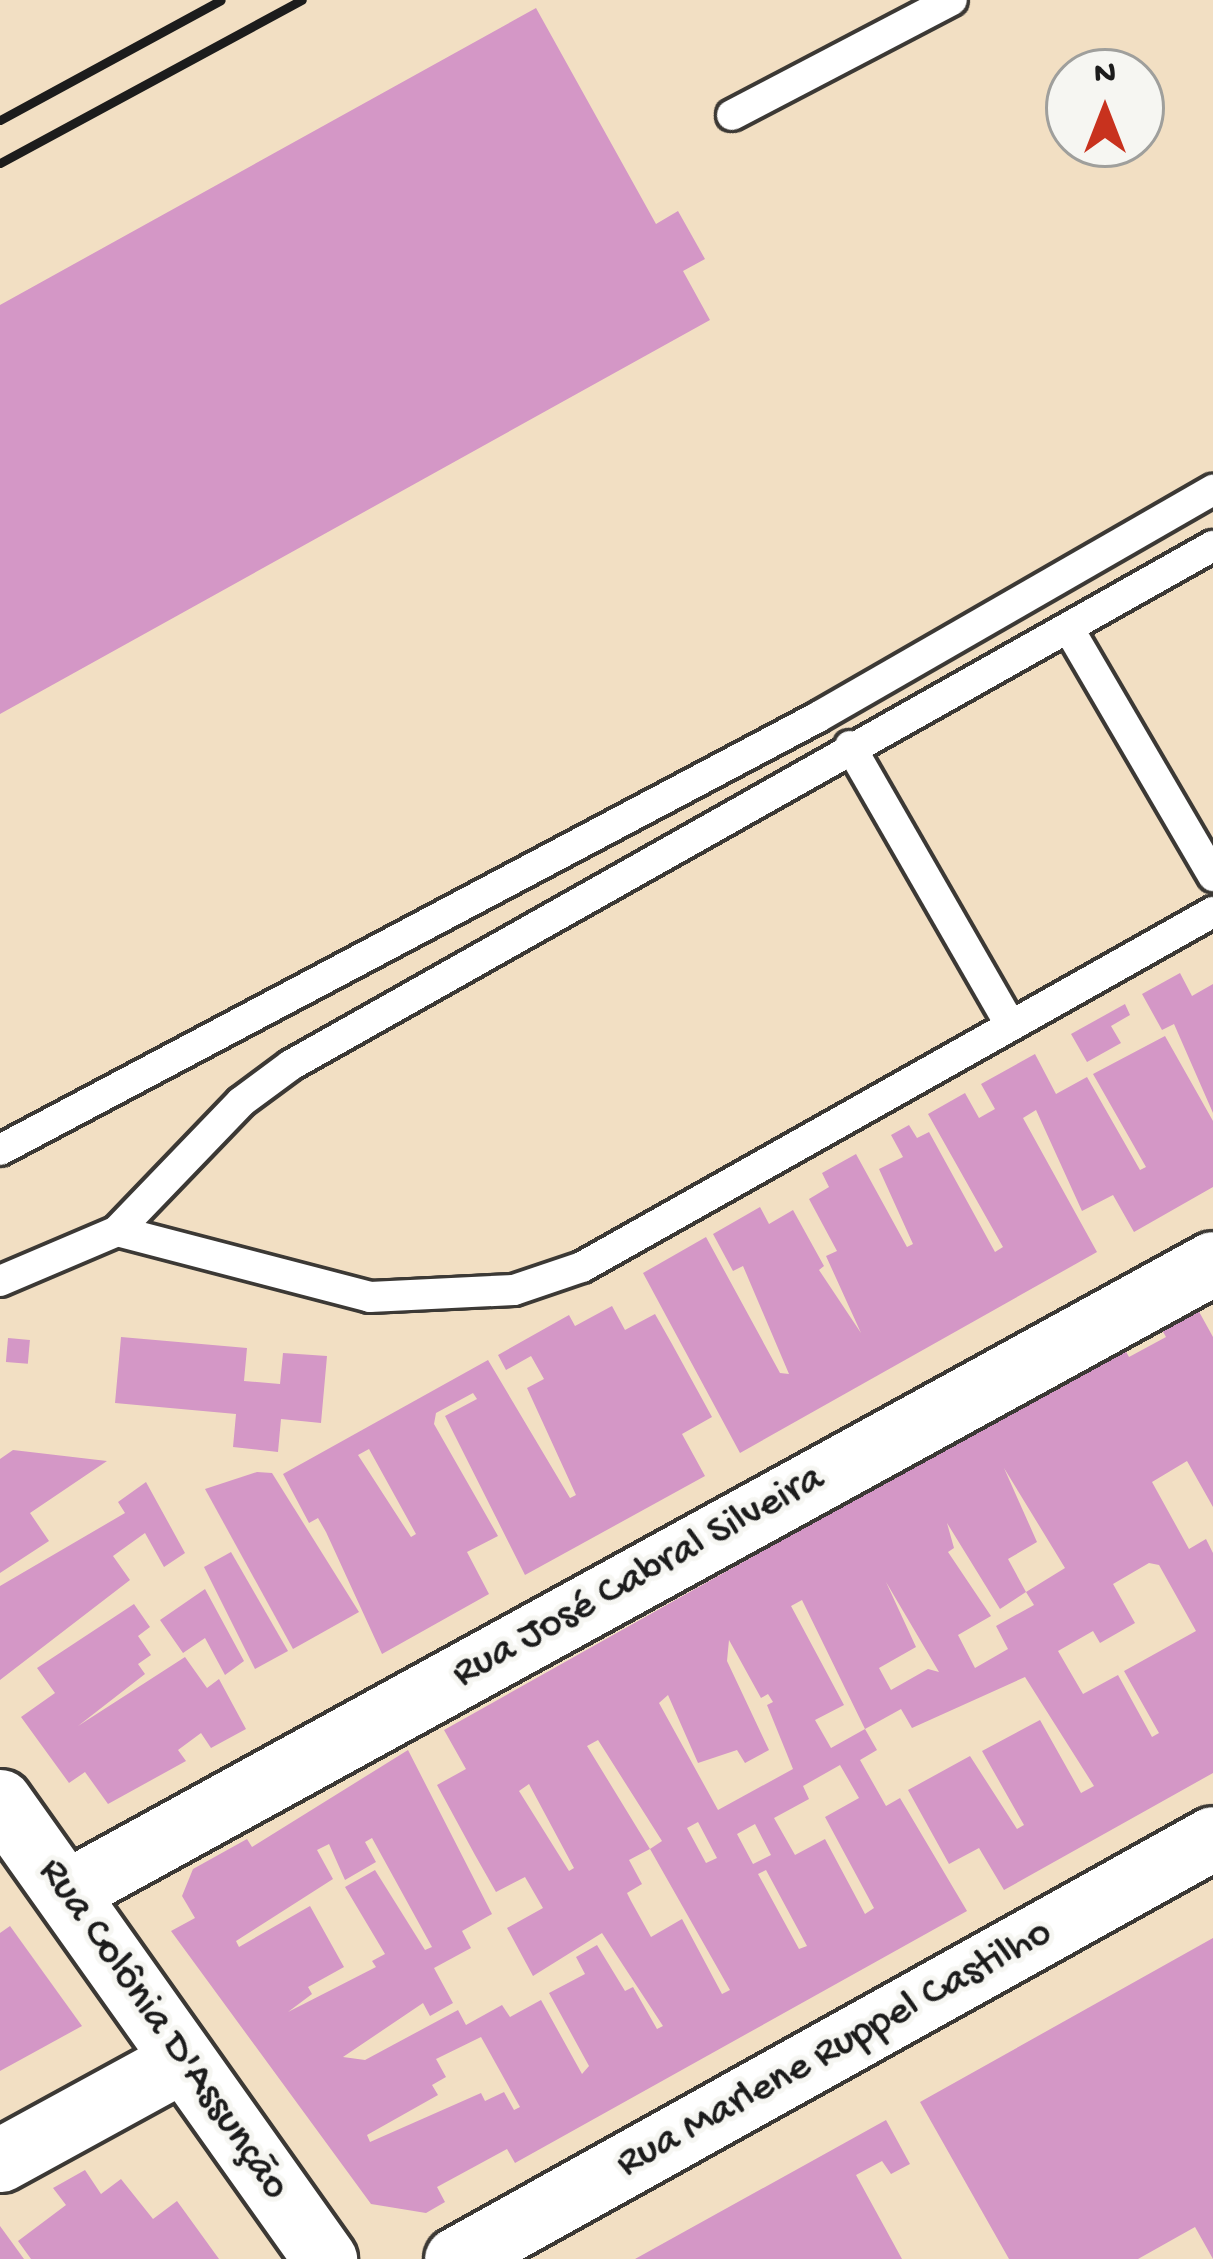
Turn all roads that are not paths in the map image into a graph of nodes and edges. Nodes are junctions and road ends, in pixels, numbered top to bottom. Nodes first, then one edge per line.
1 (952, 0) edge
2 (732, 115) dead end
3 (1213, 490) edge
4 (1213, 546) edge
5 (1070, 631) junction
6 (850, 746) junction
7 (1213, 876) edge
8 (1213, 912) edge
9 (1010, 1024) junction
10 (0, 1150) edge
11 (117, 1231) junction
12 (1213, 1263) edge
13 (0, 1281) edge
14 (0, 1801) edge
15 (1213, 1838) edge
16 (66, 1892) junction
17 (179, 2062) junction
18 (0, 2160) edge
19 (325, 2259) edge
20 (456, 2259) edge

1 - 2 lane
3 - 10 lane
4 - 5 lane
5 - 6 lane
5 - 7 lane
6 - 9 lane
6 - 11 lane
8 - 9 lane
9 - 11 lane
11 - 13 lane
12 - 16 street, Rua José Cabral Silveira
14 - 16 street, Rua Colônia D'Assunção
15 - 20 street, Rua Marlene Ruppel Castilho
16 - 17 street, Rua Colônia D'Assunção
17 - 18 street
17 - 19 street, Rua Colônia D'Assunção

